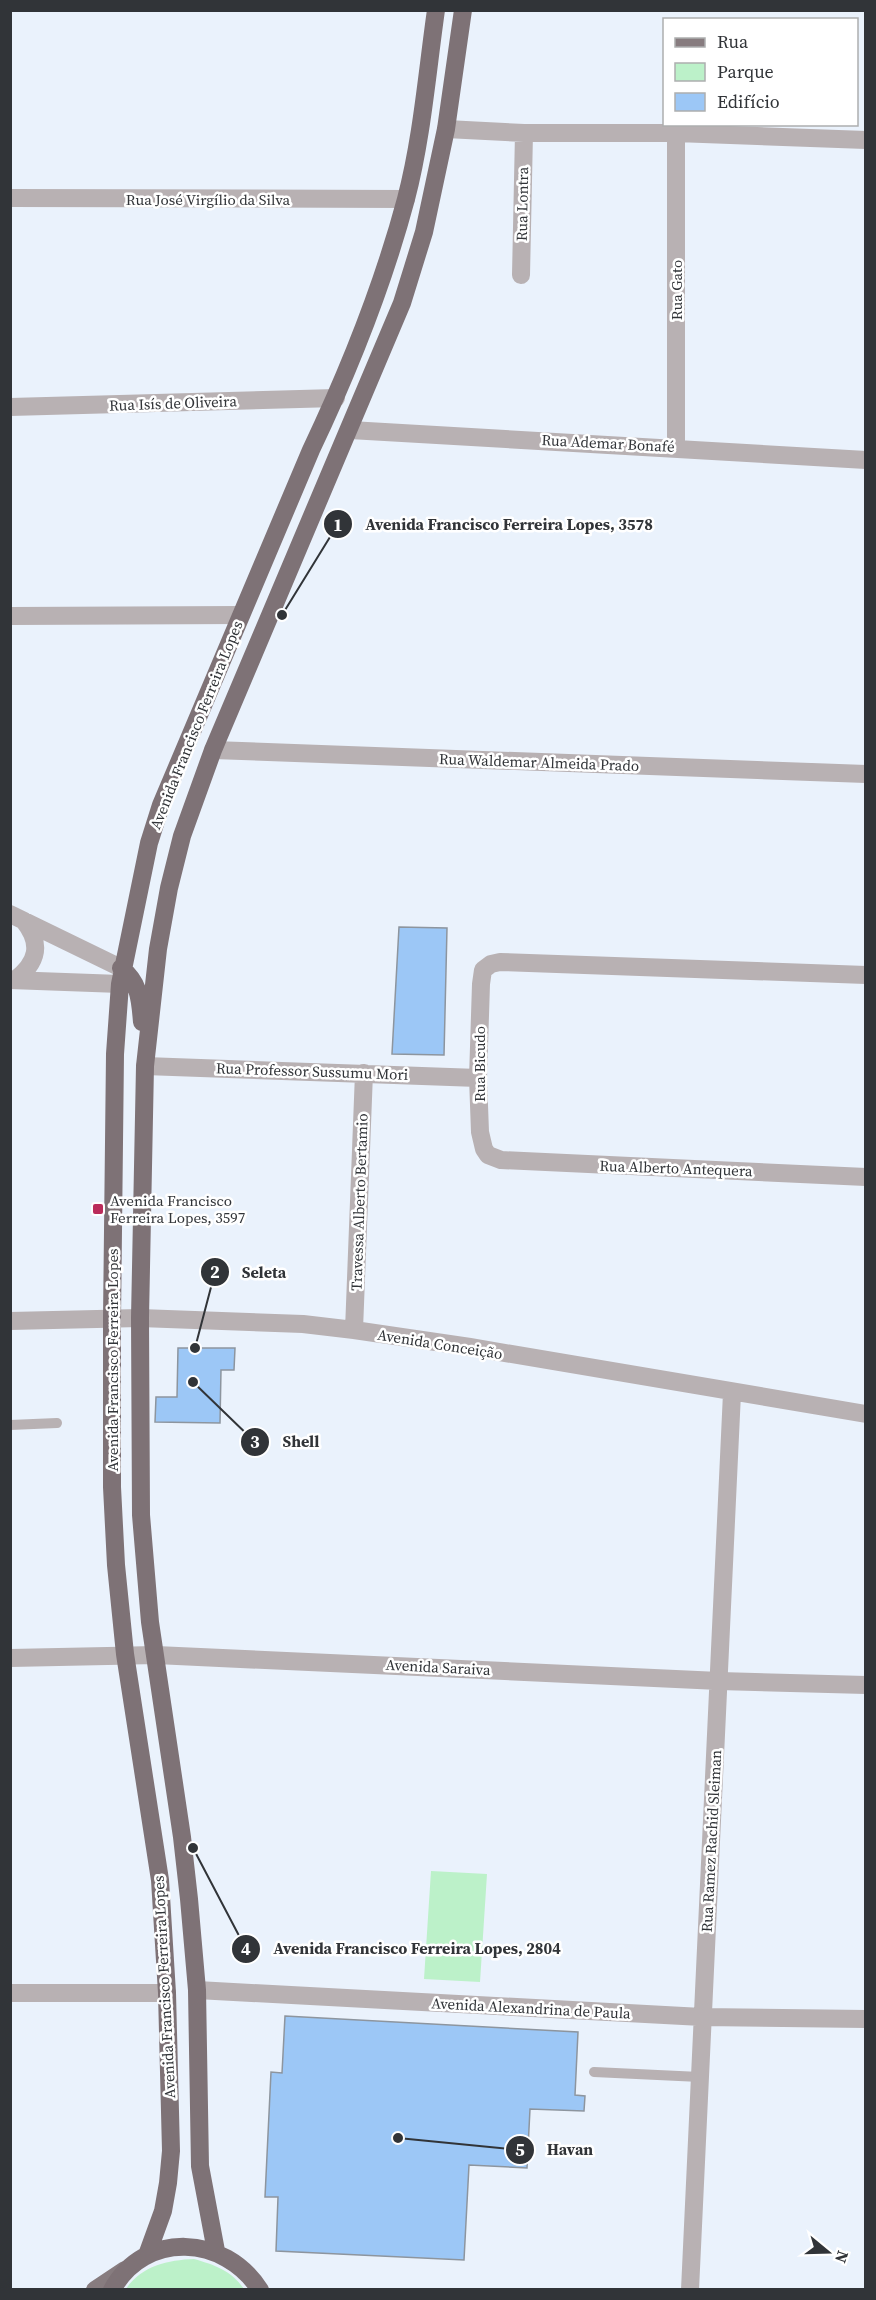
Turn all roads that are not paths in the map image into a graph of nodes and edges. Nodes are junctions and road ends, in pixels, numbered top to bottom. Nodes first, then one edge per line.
1 (436, 10) edge
2 (463, 10) edge
3 (446, 129) junction
4 (524, 133) junction
5 (676, 133) junction
6 (866, 140) edge
7 (10, 198) edge
8 (406, 199) junction
9 (521, 275) dead end
10 (336, 398) junction
11 (10, 407) edge
12 (350, 430) junction
13 (676, 447) junction
14 (866, 460) edge
15 (241, 615) junction
16 (10, 616) edge
17 (213, 750) junction
18 (866, 774) edge
19 (17, 917) edge
20 (866, 975) edge
21 (120, 976) junction
22 (13, 980) edge
23 (145, 1066) junction
24 (364, 1073) junction
25 (478, 1078) junction
26 (488, 1155) joint
27 (866, 1177) edge
28 (140, 1318) junction
29 (112, 1319) junction
30 (10, 1321) edge
31 (354, 1330) junction
32 (732, 1392) junction
33 (866, 1414) edge
34 (57, 1423) dead end
35 (10, 1425) edge
36 (125, 1654) junction
37 (156, 1655) junction
38 (10, 1658) edge
39 (719, 1681) junction
40 (866, 1684) edge
41 (197, 1990) junction
42 (10, 1993) edge
43 (167, 1993) junction
44 (702, 2017) junction
45 (866, 2019) edge
46 (594, 2072) dead end
47 (700, 2077) junction
48 (216, 2251) junction
49 (147, 2255) junction
50 (129, 2267) junction
51 (95, 2289) edge
52 (112, 2289) edge
53 (260, 2289) edge
54 (690, 2289) edge

1 - 8 highway, Avenida Francisco Ferreira Lopes
2 - 3 highway, Avenida Francisco Ferreira Lopes
3 - 4 street
3 - 12 highway, Avenida Francisco Ferreira Lopes
4 - 5 street
4 - 9 street, Rua Lontra
5 - 6 street
5 - 13 street, Rua Gato
7 - 8 street, Rua José Virgílio da Silva
8 - 10 highway, Avenida Francisco Ferreira Lopes
10 - 11 street, Rua Isís de Oliveira
10 - 15 highway, Avenida Francisco Ferreira Lopes
12 - 13 street, Rua Ademar Bonafé
12 - 17 highway, Avenida Francisco Ferreira Lopes
13 - 14 street, Rua Ademar Bonafé
15 - 16 street
15 - 21 highway, Avenida Francisco Ferreira Lopes
17 - 18 street, Rua Waldemar Almeida Prado
17 - 23 highway, Avenida Francisco Ferreira Lopes
19 - 21 street
19 - 22 street
20 - 25 street, Rua Bicudo
21 - 22 street
21 - 23 highway
21 - 29 highway, Avenida Francisco Ferreira Lopes
23 - 24 street, Rua Professor Sussumu Mori
23 - 28 highway, Avenida Francisco Ferreira Lopes
24 - 25 street, Rua Professor Sussumu Mori
24 - 31 street, Travessa Alberto Bertamio
25 - 26 street, Rua Bicudo
26 - 27 street, Rua Alberto Antequera
28 - 29 street, Avenida Conceição
28 - 31 street, Avenida Conceição
28 - 37 highway, Avenida Francisco Ferreira Lopes
29 - 30 street, Avenida Conceição
29 - 36 highway, Avenida Francisco Ferreira Lopes
31 - 32 street, Avenida Conceição
32 - 33 street, Avenida Conceição
32 - 39 street, Rua Ramez Rachid Sleiman
34 - 35 lane
36 - 37 street, Avenida Saraiva
36 - 38 street, Avenida Saraiva
36 - 43 highway, Avenida Francisco Ferreira Lopes
37 - 39 street, Avenida Saraiva
37 - 41 highway, Avenida Francisco Ferreira Lopes
39 - 40 street, Avenida Saraiva
39 - 44 street, Rua Ramez Rachid Sleiman
41 - 44 street, Avenida Alexandrina de Paula
41 - 48 highway, Avenida Francisco Ferreira Lopes
42 - 43 street
43 - 49 highway, Avenida Francisco Ferreira Lopes
44 - 45 street, Avenida Alexandrina de Paula
44 - 47 street, Rua Ramez Rachid Sleiman
46 - 47 lane
47 - 54 street, Rua Ramez Rachid Sleiman
48 - 49 highway
48 - 53 highway
49 - 50 highway
50 - 51 main road
50 - 52 highway

